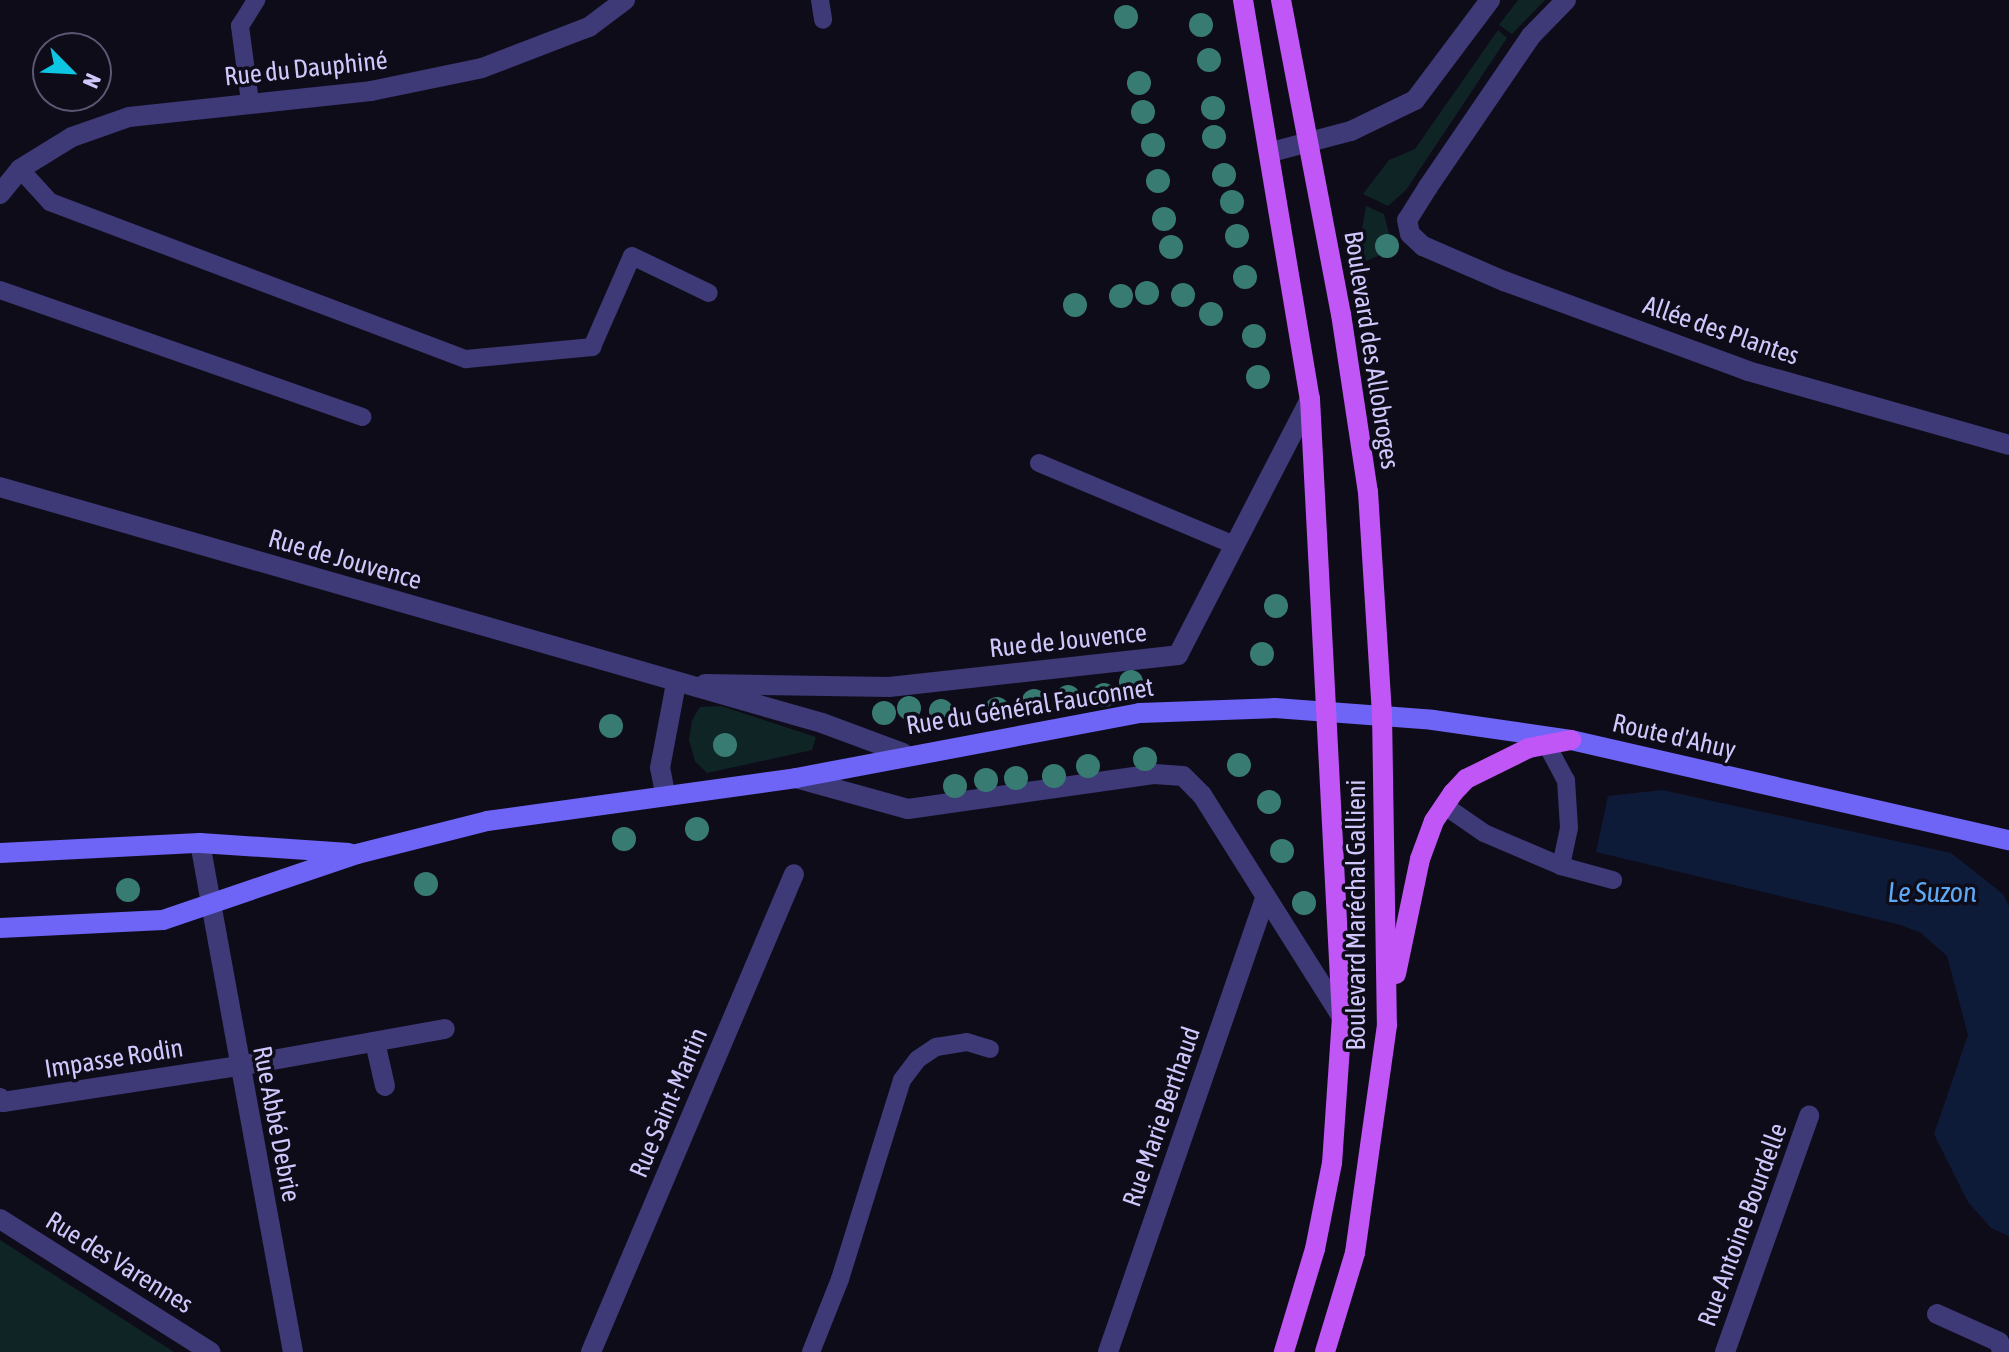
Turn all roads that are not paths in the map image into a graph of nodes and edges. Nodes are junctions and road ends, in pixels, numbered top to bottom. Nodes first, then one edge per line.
1 (256, 0) edge
2 (625, 0) edge
3 (820, 0) edge
4 (1243, 0) edge
5 (1281, 0) edge
6 (1490, 0) edge
7 (1566, 0) edge
8 (823, 20) dead end
9 (250, 102) junction
10 (1308, 143) junction
11 (1271, 152) junction
12 (20, 169) junction
13 (0, 194) edge
14 (0, 290) edge
15 (709, 293) dead end
16 (1310, 399) junction
17 (362, 417) dead end
18 (2009, 445) edge
19 (1039, 463) dead end
20 (0, 487) edge
21 (1234, 545) junction
22 (676, 683) junction
23 (1323, 710) junction
24 (1382, 713) junction
25 (1571, 740) junction
26 (1547, 745) junction
27 (903, 753) junction
28 (1183, 776) joint
29 (796, 778) junction
30 (665, 793) junction
31 (1445, 806) junction
32 (2009, 840) edge
33 (200, 843) junction
34 (0, 853) edge
35 (357, 854) junction
36 (1561, 866) junction
37 (794, 874) dead end
38 (1613, 880) dead end
39 (1265, 899) junction
40 (209, 906) junction
41 (0, 928) edge
42 (1342, 1017) junction
43 (1387, 1025) junction
44 (445, 1029) dead end
45 (375, 1042) junction
46 (990, 1049) dead end
47 (239, 1066) junction
48 (385, 1086) dead end
49 (0, 1098) edge
50 (1809, 1116) dead end
51 (0, 1219) edge
52 (1937, 1314) dead end
53 (210, 1352) edge
54 (293, 1352) edge
55 (591, 1352) edge
56 (811, 1352) edge
57 (1108, 1352) edge
58 (1284, 1352) edge
59 (1325, 1352) edge
60 (1725, 1352) edge
61 (2002, 1352) edge

1 - 9 lane
2 - 9 street, Rue du Dauphiné
3 - 8 lane
4 - 11 main road
5 - 10 main road, Boulevard des Allobroges
6 - 10 street
7 - 18 street, Allée des Plantes
9 - 12 street, Rue du Dauphiné
10 - 11 street
10 - 24 main road, Boulevard des Allobroges
11 - 16 main road
12 - 13 street, Rue du Dauphiné
12 - 15 lane
14 - 17 lane
16 - 21 street, Rue de Jouvence
16 - 23 main road
19 - 21 lane
20 - 22 street, Rue de Jouvence
21 - 22 street, Rue de Jouvence
22 - 27 street, Rue de Jouvence
22 - 30 street
23 - 24 main road, Route d'Ahuy
23 - 27 main road, Rue du Général Fauconnet
23 - 42 main road, Boulevard Maréchal Gallieni
24 - 25 main road, Route d'Ahuy
24 - 43 main road, Boulevard Maréchal Gallieni
25 - 26 main road
25 - 32 main road, Route d'Ahuy
26 - 31 main road
26 - 36 lane
27 - 29 main road, Rue du Général Fauconnet
28 - 29 street, Rue du Général Fauconnet
28 - 39 street, Boulevard Maréchal Gallieni
29 - 30 main road, Rue du Général Fauconnet
30 - 35 main road, Rue du Général Fauconnet
31 - 36 lane
31 - 43 main road
33 - 34 main road, Rue du Général Fauconnet
33 - 35 main road, Rue du Général Fauconnet
33 - 40 street
35 - 40 main road, Rue du Général Fauconnet
36 - 38 lane
37 - 55 street, Rue Saint-Martin
39 - 42 street, Boulevard Maréchal Gallieni
39 - 57 street, Rue Marie Berthaud
40 - 41 main road, Rue du Général Fauconnet
40 - 47 street, Rue Abbé Debrie
42 - 58 main road, Boulevard Maréchal Gallieni
43 - 59 main road, Boulevard Maréchal Gallieni
44 - 45 street, Impasse Rodin
45 - 47 street, Impasse Rodin
45 - 48 street
46 - 56 lane
47 - 49 street, Impasse Rodin
47 - 54 street, Rue Abbé Debrie
50 - 60 street, Rue Antoine Bourdelle
51 - 53 street, Rue des Varennes
52 - 61 street

